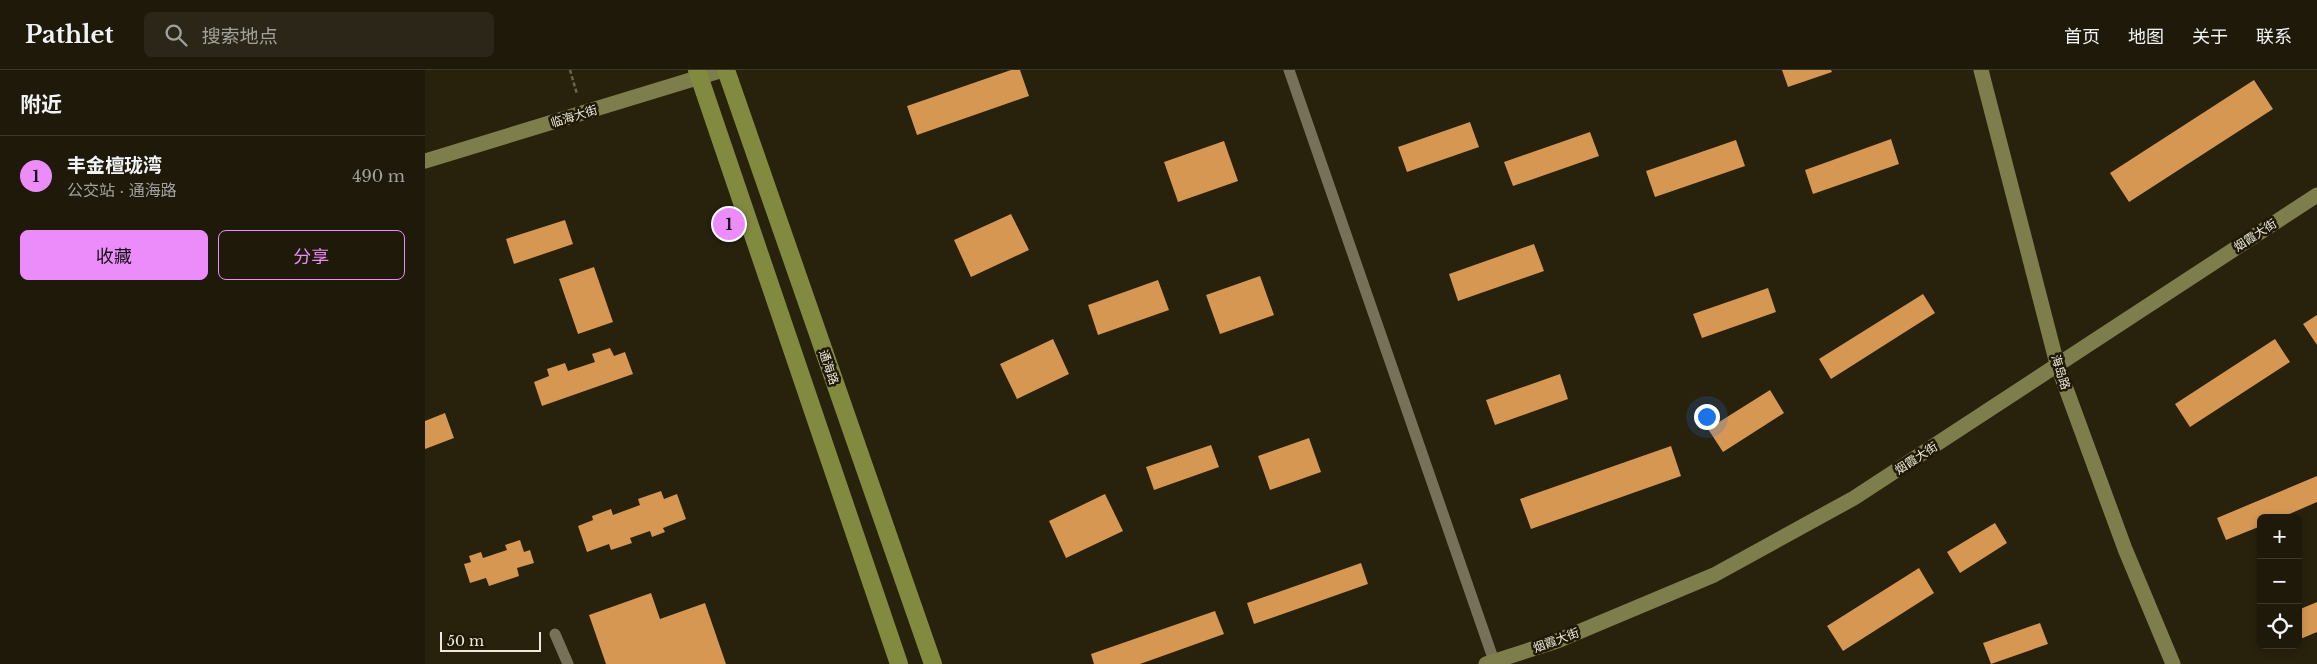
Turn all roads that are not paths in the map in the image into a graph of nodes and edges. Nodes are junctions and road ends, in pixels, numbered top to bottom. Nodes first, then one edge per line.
1 (725, 70) edge
2 (1289, 70) edge
3 (1981, 70) edge
4 (698, 74) edge
5 (425, 161) edge
6 (2317, 195) edge
7 (2057, 364) junction
8 (555, 634) dead end
9 (1490, 663) edge
10 (568, 664) edge
11 (899, 664) edge
12 (933, 664) edge
13 (2173, 664) edge

1 - 4 main road, 临海大街
1 - 12 main road, 通海路
2 - 9 street
3 - 7 main road, 海岛路
4 - 5 main road, 临海大街
4 - 11 main road
6 - 7 main road, 烟霞大街
7 - 9 main road, 烟霞大街
7 - 13 main road, 海岛路
8 - 10 street

